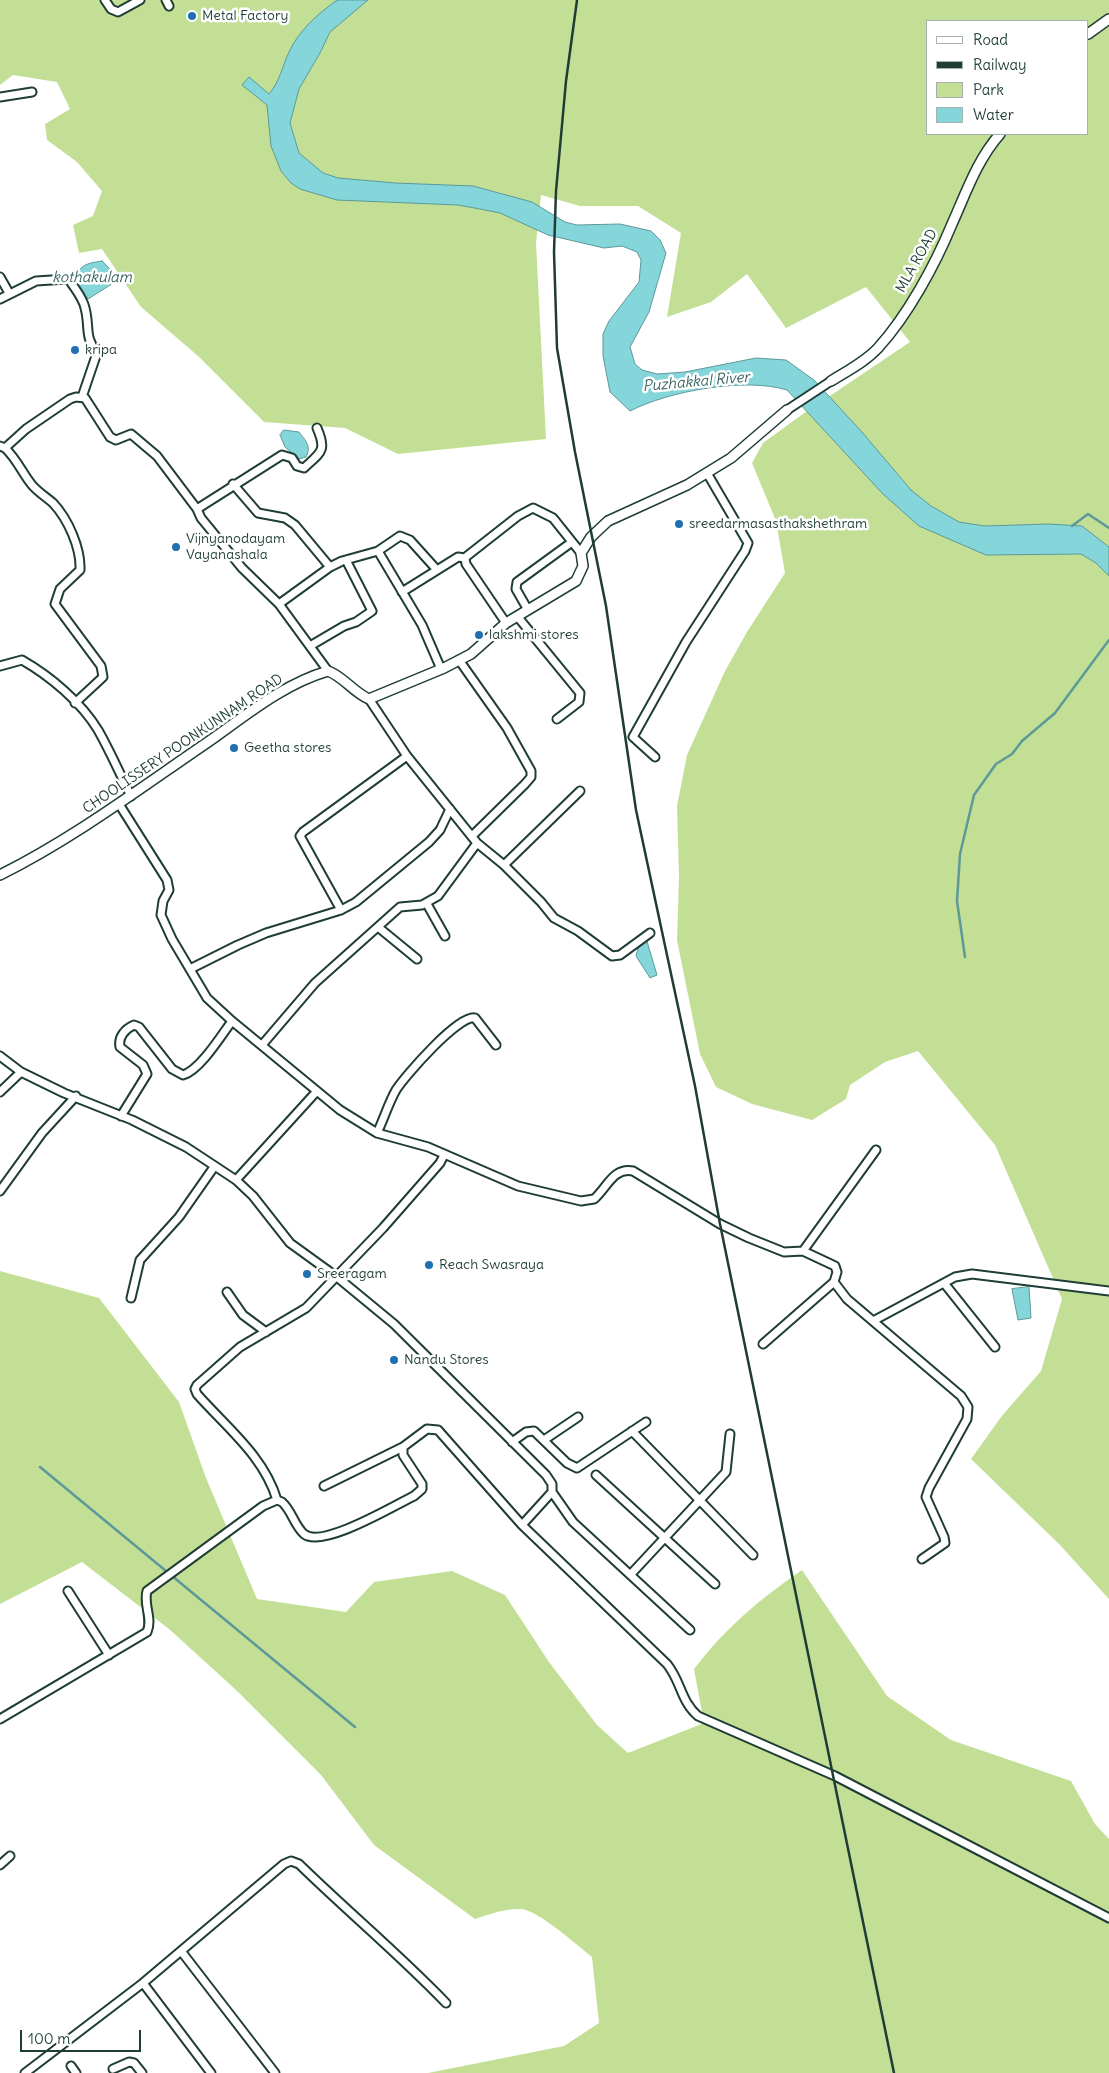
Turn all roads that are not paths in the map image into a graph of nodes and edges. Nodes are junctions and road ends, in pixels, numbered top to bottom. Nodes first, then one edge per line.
1 (105, 0) edge
2 (140, 0) edge
3 (1109, 19) edge
4 (1089, 33) edge
5 (32, 92) dead end
6 (0, 97) edge
7 (999, 135) edge
8 (0, 277) edge
9 (9, 293) junction
10 (0, 298) edge
11 (831, 381) joint
12 (82, 397) junction
13 (787, 410) joint
14 (317, 428) dead end
15 (3, 447) edge
16 (707, 473) junction
17 (233, 484) junction
18 (197, 509) junction
19 (572, 542) junction
20 (378, 551) junction
21 (581, 553) junction
22 (465, 558) junction
23 (346, 560) junction
24 (330, 567) junction
25 (437, 570) junction
26 (402, 592) junction
27 (279, 604) junction
28 (528, 610) junction
29 (517, 616) junction
30 (506, 623) junction
31 (310, 646) junction
32 (459, 660) junction
33 (0, 666) edge
34 (441, 669) junction
35 (328, 671) junction
36 (369, 699) junction
37 (75, 703) junction
38 (557, 719) dead end
39 (407, 756) junction
40 (655, 757) dead end
41 (580, 792) dead end
42 (131, 796) junction
43 (119, 804) junction
44 (450, 809) junction
45 (472, 836) junction
46 (477, 843) junction
47 (504, 865) junction
48 (0, 875) edge
49 (427, 904) junction
50 (341, 910) junction
51 (378, 927) junction
52 (650, 933) dead end
53 (445, 936) dead end
54 (417, 959) dead end
55 (190, 969) junction
56 (232, 1021) junction
57 (262, 1044) junction
58 (496, 1046) dead end
59 (0, 1056) edge
60 (22, 1072) junction
61 (317, 1091) junction
62 (0, 1092) edge
63 (76, 1096) junction
64 (120, 1116) junction
65 (377, 1133) junction
66 (876, 1150) dead end
67 (444, 1155) junction
68 (214, 1166) junction
69 (236, 1180) junction
70 (0, 1191) edge
71 (803, 1251) junction
72 (337, 1277) junction
73 (834, 1282) junction
74 (944, 1282) junction
75 (1109, 1291) edge
76 (227, 1292) dead end
77 (131, 1298) dead end
78 (874, 1321) junction
79 (266, 1332) junction
80 (763, 1344) dead end
81 (995, 1347) dead end
82 (578, 1417) dead end
83 (646, 1422) dead end
84 (632, 1431) junction
85 (730, 1434) dead end
86 (544, 1440) junction
87 (512, 1442) junction
88 (402, 1447) junction
89 (596, 1475) dead end
90 (324, 1486) dead end
91 (552, 1492) junction
92 (277, 1500) junction
93 (699, 1502) junction
94 (522, 1525) junction
95 (665, 1538) junction
96 (753, 1555) dead end
97 (922, 1559) dead end
98 (631, 1574) junction
99 (715, 1584) dead end
100 (68, 1591) dead end
101 (690, 1630) dead end
102 (110, 1655) junction
103 (0, 1719) edge
104 (10, 1856) dead end
105 (0, 1865) edge
106 (1109, 1918) edge
107 (181, 1952) junction
108 (143, 1983) junction
109 (446, 2003) dead end
110 (71, 2066) dead end
111 (113, 2069) dead end
112 (25, 2073) edge
113 (76, 2073) edge
114 (142, 2073) edge
115 (211, 2073) edge
116 (275, 2073) edge

1 - 2 street
3 - 4 street
5 - 6 street
7 - 11 street, MLA ROAD
8 - 9 street
9 - 10 street
9 - 12 street
11 - 13 street
12 - 15 street
12 - 18 street
13 - 16 street
14 - 17 street
15 - 37 street
16 - 21 street
16 - 40 street
17 - 18 street
17 - 24 street
18 - 27 street
19 - 21 street
19 - 22 street
19 - 28 street
20 - 23 street
20 - 25 street
20 - 26 street
21 - 28 street
22 - 25 street
22 - 30 street
23 - 24 street
23 - 31 street
24 - 27 street
25 - 26 street
26 - 34 street
27 - 31 street
28 - 29 street
29 - 30 street
29 - 38 street
30 - 32 street
31 - 35 street
32 - 34 street
32 - 45 street
33 - 37 street
34 - 36 street
35 - 36 street
35 - 42 street, CHOOLISSERY POONKUNNAM ROAD
36 - 39 street
37 - 42 street
39 - 44 street
39 - 50 street
41 - 47 street
42 - 43 street, CHOOLISSERY POONKUNNAM ROAD
43 - 48 street, CHOOLISSERY POONKUNNAM ROAD
43 - 55 street
44 - 45 street
44 - 50 street
45 - 46 street
46 - 47 street
46 - 49 street
47 - 52 street
49 - 51 street
49 - 53 street
50 - 55 street
51 - 54 street
51 - 57 street
55 - 56 street
56 - 57 street
56 - 64 street
57 - 61 street
58 - 65 street
59 - 60 street
60 - 62 street
60 - 63 street
61 - 65 street
61 - 69 street
63 - 64 street
63 - 70 street
64 - 68 street
65 - 67 street
66 - 71 street
67 - 71 street
67 - 72 street
68 - 69 street
68 - 77 street
69 - 72 street
71 - 73 street
72 - 79 street
72 - 87 street
73 - 78 street
73 - 80 street
74 - 75 street
74 - 78 street
74 - 81 street
76 - 79 street
78 - 97 street
79 - 92 street
82 - 86 street
83 - 84 street
84 - 86 street
84 - 93 street
85 - 93 street
86 - 87 street
87 - 91 street
88 - 90 street
88 - 92 street
88 - 94 street
89 - 95 street
91 - 94 street
91 - 98 street
92 - 102 street
93 - 95 street
93 - 96 street
94 - 106 street
95 - 98 street
95 - 99 street
98 - 101 street
100 - 102 street
102 - 103 street
104 - 105 street
107 - 108 street
107 - 109 street
107 - 116 street
108 - 112 street
108 - 115 street
110 - 113 street
111 - 114 street

